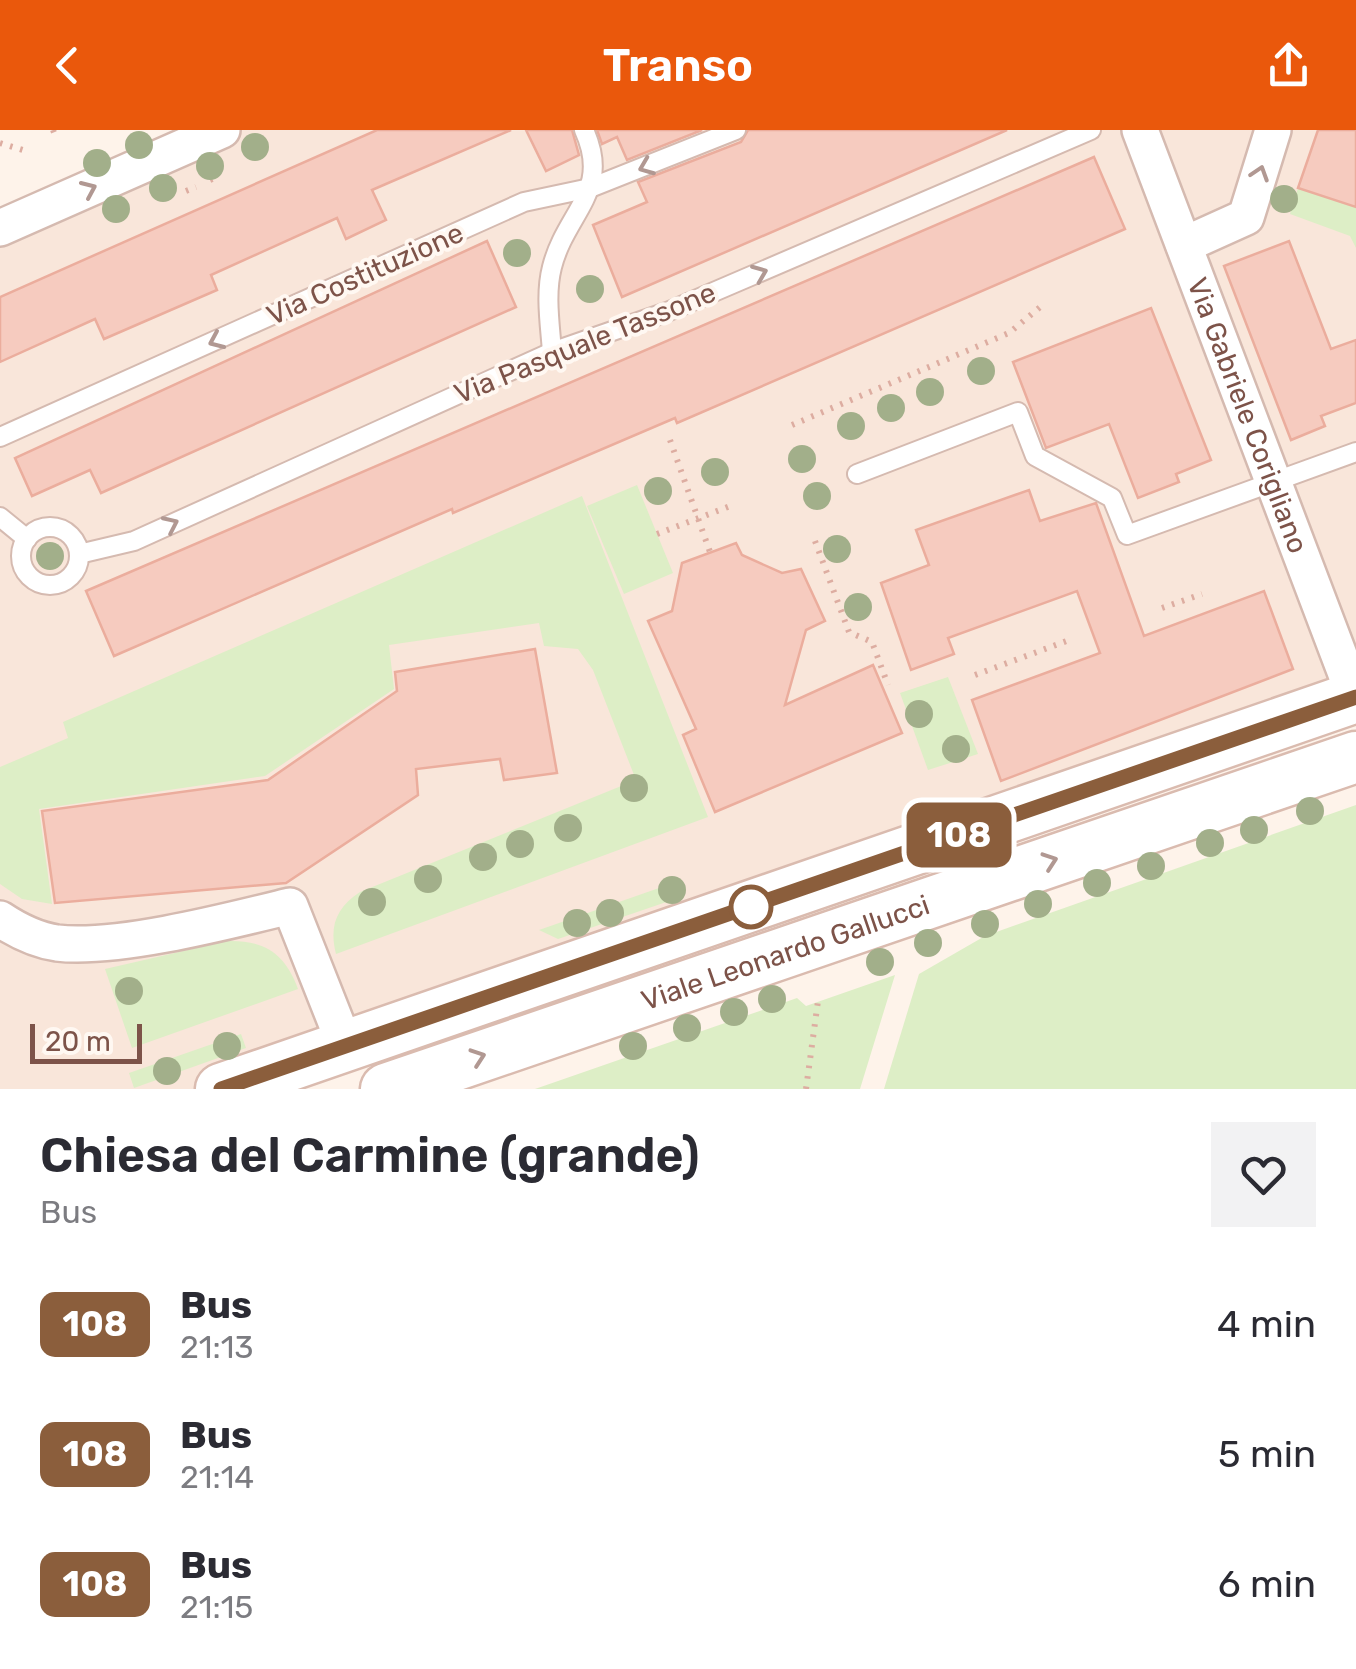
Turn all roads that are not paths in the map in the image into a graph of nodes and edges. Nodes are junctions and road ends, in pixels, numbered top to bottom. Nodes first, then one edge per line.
1 (222, 130) edge
2 (584, 130) edge
3 (736, 130) edge
4 (1091, 130) edge
5 (1140, 130) edge
6 (1274, 130) edge
7 (590, 188) junction
8 (0, 228) edge
9 (1184, 245) junction
10 (552, 352) junction
11 (0, 437) edge
12 (1356, 452) edge
13 (857, 474) dead end
14 (1273, 482) junction
15 (0, 517) edge
16 (27, 538) junction
17 (79, 554) junction
18 (1356, 698) edge
19 (1356, 756) edge
20 (0, 919) edge
21 (345, 1045) junction
22 (221, 1089) edge
23 (386, 1089) edge

8 -> 1 street
2 - 7 lane
3 -> 7 lane, Via Costituzione
10 -> 4 lane, Via Pasquale Tassone
5 - 9 street, Via Gabriele Corigliano
9 -> 6 street
7 - 10 lane
7 -> 11 lane, Via Costituzione
9 - 14 street, Via Gabriele Corigliano
17 -> 10 lane, Via Pasquale Tassone
12 - 14 lane
13 - 14 lane
14 - 18 street, Via Gabriele Corigliano
15 - 16 lane
16 - 17 lane
16 - 17 lane
18 - 21 street, Viale Leonardo Gallucci
23 -> 19 street, Viale Leonardo Gallucci
20 - 21 street
21 - 22 street, Viale Leonardo Gallucci

